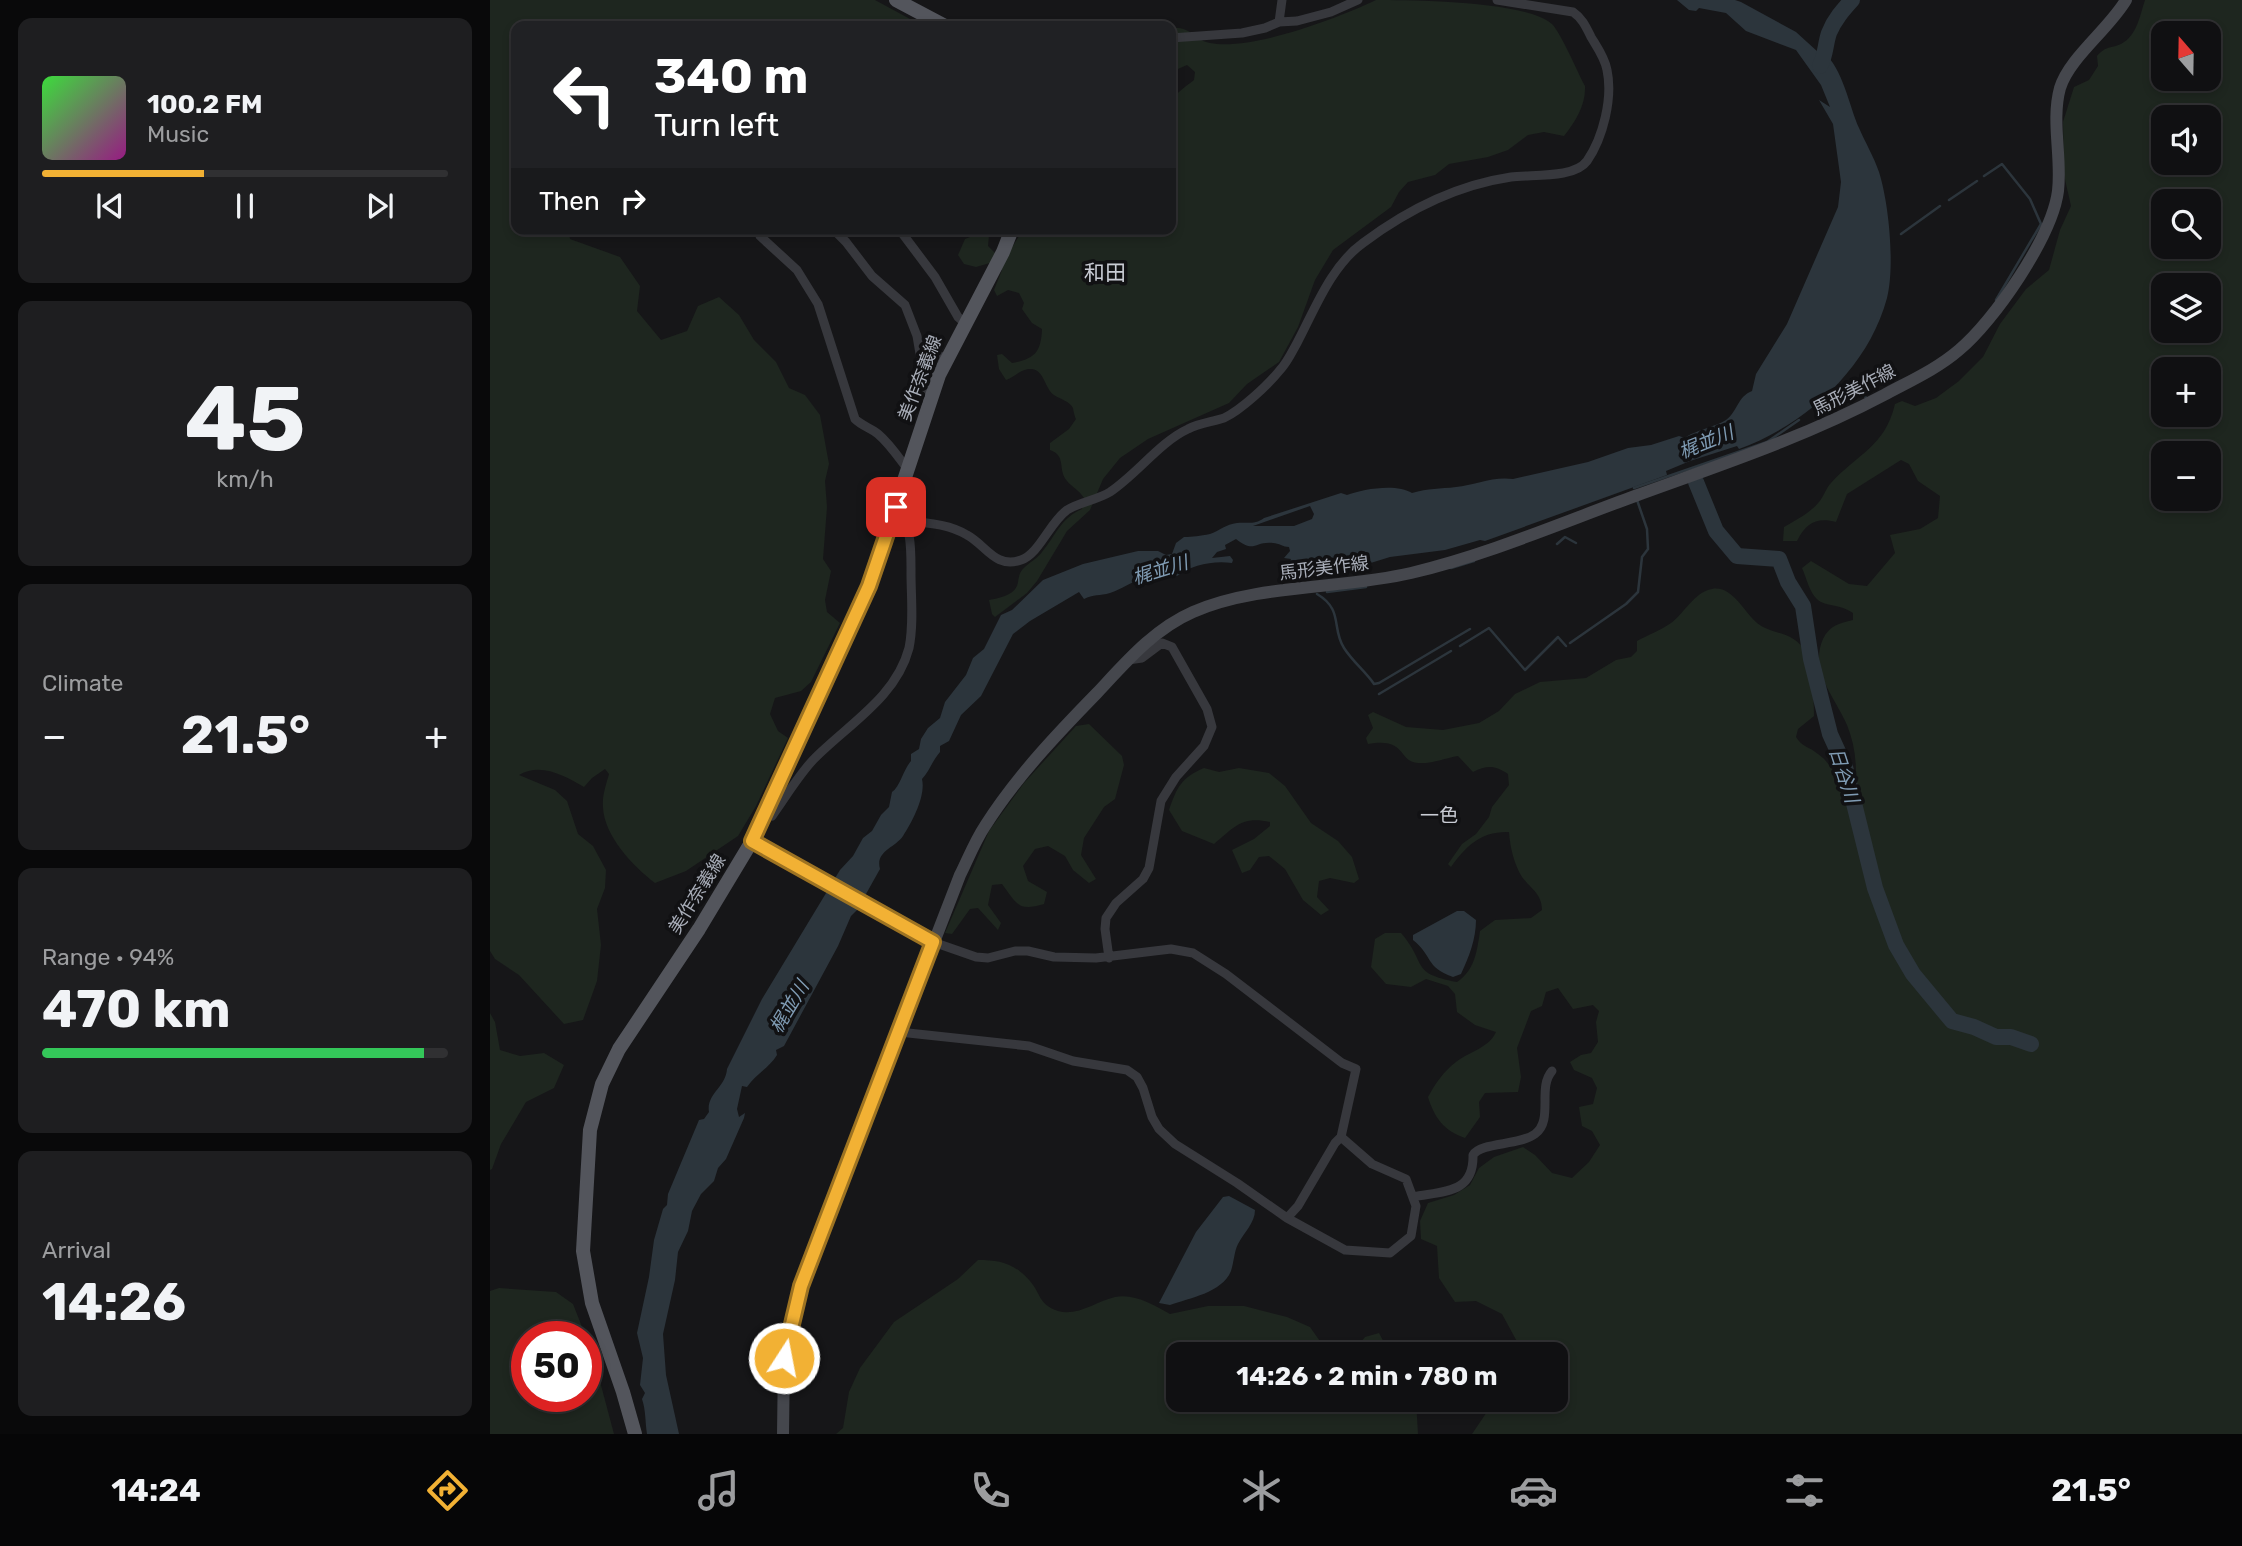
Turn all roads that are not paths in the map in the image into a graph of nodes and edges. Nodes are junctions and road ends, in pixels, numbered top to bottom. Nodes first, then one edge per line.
1 (896, 0) edge
2 (1282, 0) edge
3 (1358, 0) edge
4 (1497, 0) edge
5 (2126, 0) edge
6 (936, 21) edge
7 (1279, 22) junction
8 (1176, 38) edge
9 (760, 235) edge
10 (840, 235) edge
11 (903, 235) edge
12 (1010, 235) edge
13 (965, 323) junction
14 (946, 358) junction
15 (922, 360) junction
16 (931, 396) junction
17 (908, 470) junction
18 (896, 507) junction
19 (906, 522) junction
20 (1128, 660) junction
21 (765, 812) junction
22 (752, 841) junction
23 (933, 942) junction
24 (1109, 958) junction
25 (899, 1032) junction
26 (1552, 1071) dead end
27 (1341, 1137) junction
28 (1413, 1197) junction
29 (1287, 1218) junction
30 (635, 1434) edge
31 (783, 1434) edge

1 - 6 main road
2 - 7 street
3 - 7 street
4 - 19 street
5 - 20 main road, 馬形美作線
7 - 8 street
9 - 17 street
10 - 15 street
11 - 13 street
12 - 13 main road, 美作奈義線
13 - 14 main road, 美作奈義線
14 - 15 street
14 - 16 main road, 美作奈義線
15 - 16 street
16 - 17 main road, 美作奈義線
17 - 18 main road, 美作奈義線
18 - 19 street
18 - 21 main road, 美作奈義線
19 - 21 street
20 - 23 main road, 馬形美作線
20 - 24 street
21 - 22 main road, 美作奈義線
22 - 23 street
22 - 30 main road, 美作奈義線
23 - 24 street
23 - 25 main road, 馬形美作線
24 - 27 street
25 - 29 street
25 - 31 main road, 馬形美作線
26 - 28 street
27 - 28 street
27 - 29 street
28 - 29 street

